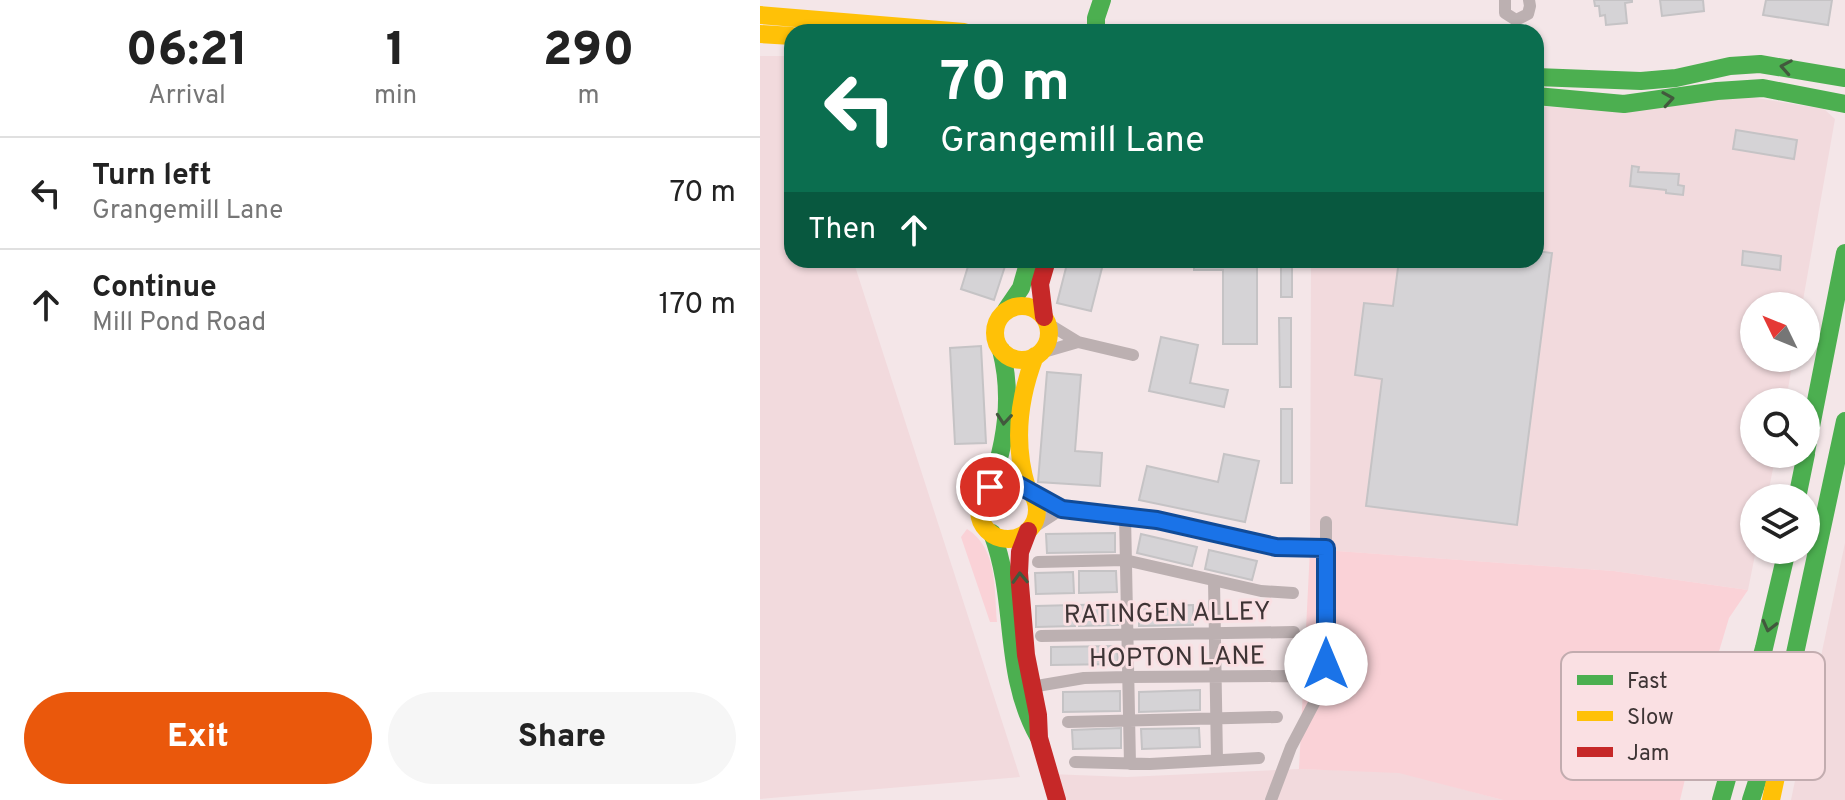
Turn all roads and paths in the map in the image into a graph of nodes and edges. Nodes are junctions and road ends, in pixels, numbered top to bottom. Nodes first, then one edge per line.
1 (1102, 0) edge
2 (1529, 0) edge
3 (1501, 1) edge
4 (760, 15) edge
5 (868, 24) edge
6 (1096, 24) edge
7 (760, 34) edge
8 (784, 36) edge
9 (1544, 78) edge
10 (1845, 78) edge
11 (1544, 97) edge
12 (1845, 104) edge
13 (1845, 253) edge
14 (1027, 268) edge
15 (1045, 268) edge
16 (1006, 310) junction
17 (1046, 320) junction
18 (1078, 342) junction
19 (1001, 350) junction
20 (1037, 355) junction
21 (1133, 355) dead end
22 (1819, 388) edge
23 (1845, 421) edge
24 (990, 487) junction
25 (1028, 490) junction
26 (1062, 509) junction
27 (1125, 515) junction
28 (1326, 522) dead end
29 (1028, 531) junction
30 (992, 533) junction
31 (1326, 548) junction
32 (1125, 560) junction
33 (1038, 562) dead end
34 (1784, 564) edge
35 (1214, 581) junction
36 (1293, 593) dead end
37 (1294, 632) dead end
38 (1215, 633) junction
39 (1127, 635) junction
40 (1041, 636) dead end
41 (1763, 652) edge
42 (1795, 652) edge
43 (1128, 677) junction
44 (1216, 677) junction
45 (1322, 684) junction
46 (1031, 687) junction
47 (1277, 717) dead end
48 (1217, 719) junction
49 (1129, 720) junction
50 (1068, 722) dead end
51 (1039, 738) junction
52 (1259, 758) dead end
53 (1217, 760) junction
54 (1075, 762) dead end
55 (1130, 764) junction
56 (1727, 780) edge
57 (1757, 780) edge
58 (1775, 780) edge
59 (1057, 800) edge
60 (1271, 800) edge
61 (1721, 800) edge
62 (1751, 800) edge
63 (1771, 800) edge

1 - 6 main road
2 - 3 street
4 - 5 main road
7 - 8 main road
10 -> 9 main road
11 -> 12 main road
13 - 22 main road
14 - 16 main road
15 - 17 main road
16 - 17 main road
16 - 19 main road
17 - 18 street
17 - 20 main road
18 - 20 street
18 - 21 street
19 - 20 main road
19 -> 24 main road
20 - 25 main road
23 - 42 main road
24 - 25 main road
24 - 30 main road
25 - 26 street
25 - 29 main road
26 - 27 street
26 - 29 street
27 - 31 street
27 - 32 street
28 - 31 street
29 - 30 main road
46 -> 29 main road
30 - 51 main road
31 - 45 street
32 - 33 street
32 - 35 street
32 - 39 street
34 -> 41 main road
35 - 36 street
35 - 38 street
37 - 38 street, RATINGEN ALLEY
38 - 39 street, RATINGEN ALLEY
38 - 44 street
39 - 40 street, RATINGEN ALLEY
39 - 43 street
43 - 44 street, HOPTON LANE
43 - 46 street, HOPTON LANE
43 - 49 street
44 - 45 street, HOPTON LANE
44 - 48 street
45 - 60 street
46 - 51 main road
47 - 48 street
48 - 49 street
48 - 53 street
49 - 50 street
49 - 55 street
51 - 59 main road
52 - 53 street
53 - 55 street
54 - 55 street
56 -> 61 main road
57 - 62 main road
58 - 63 main road

